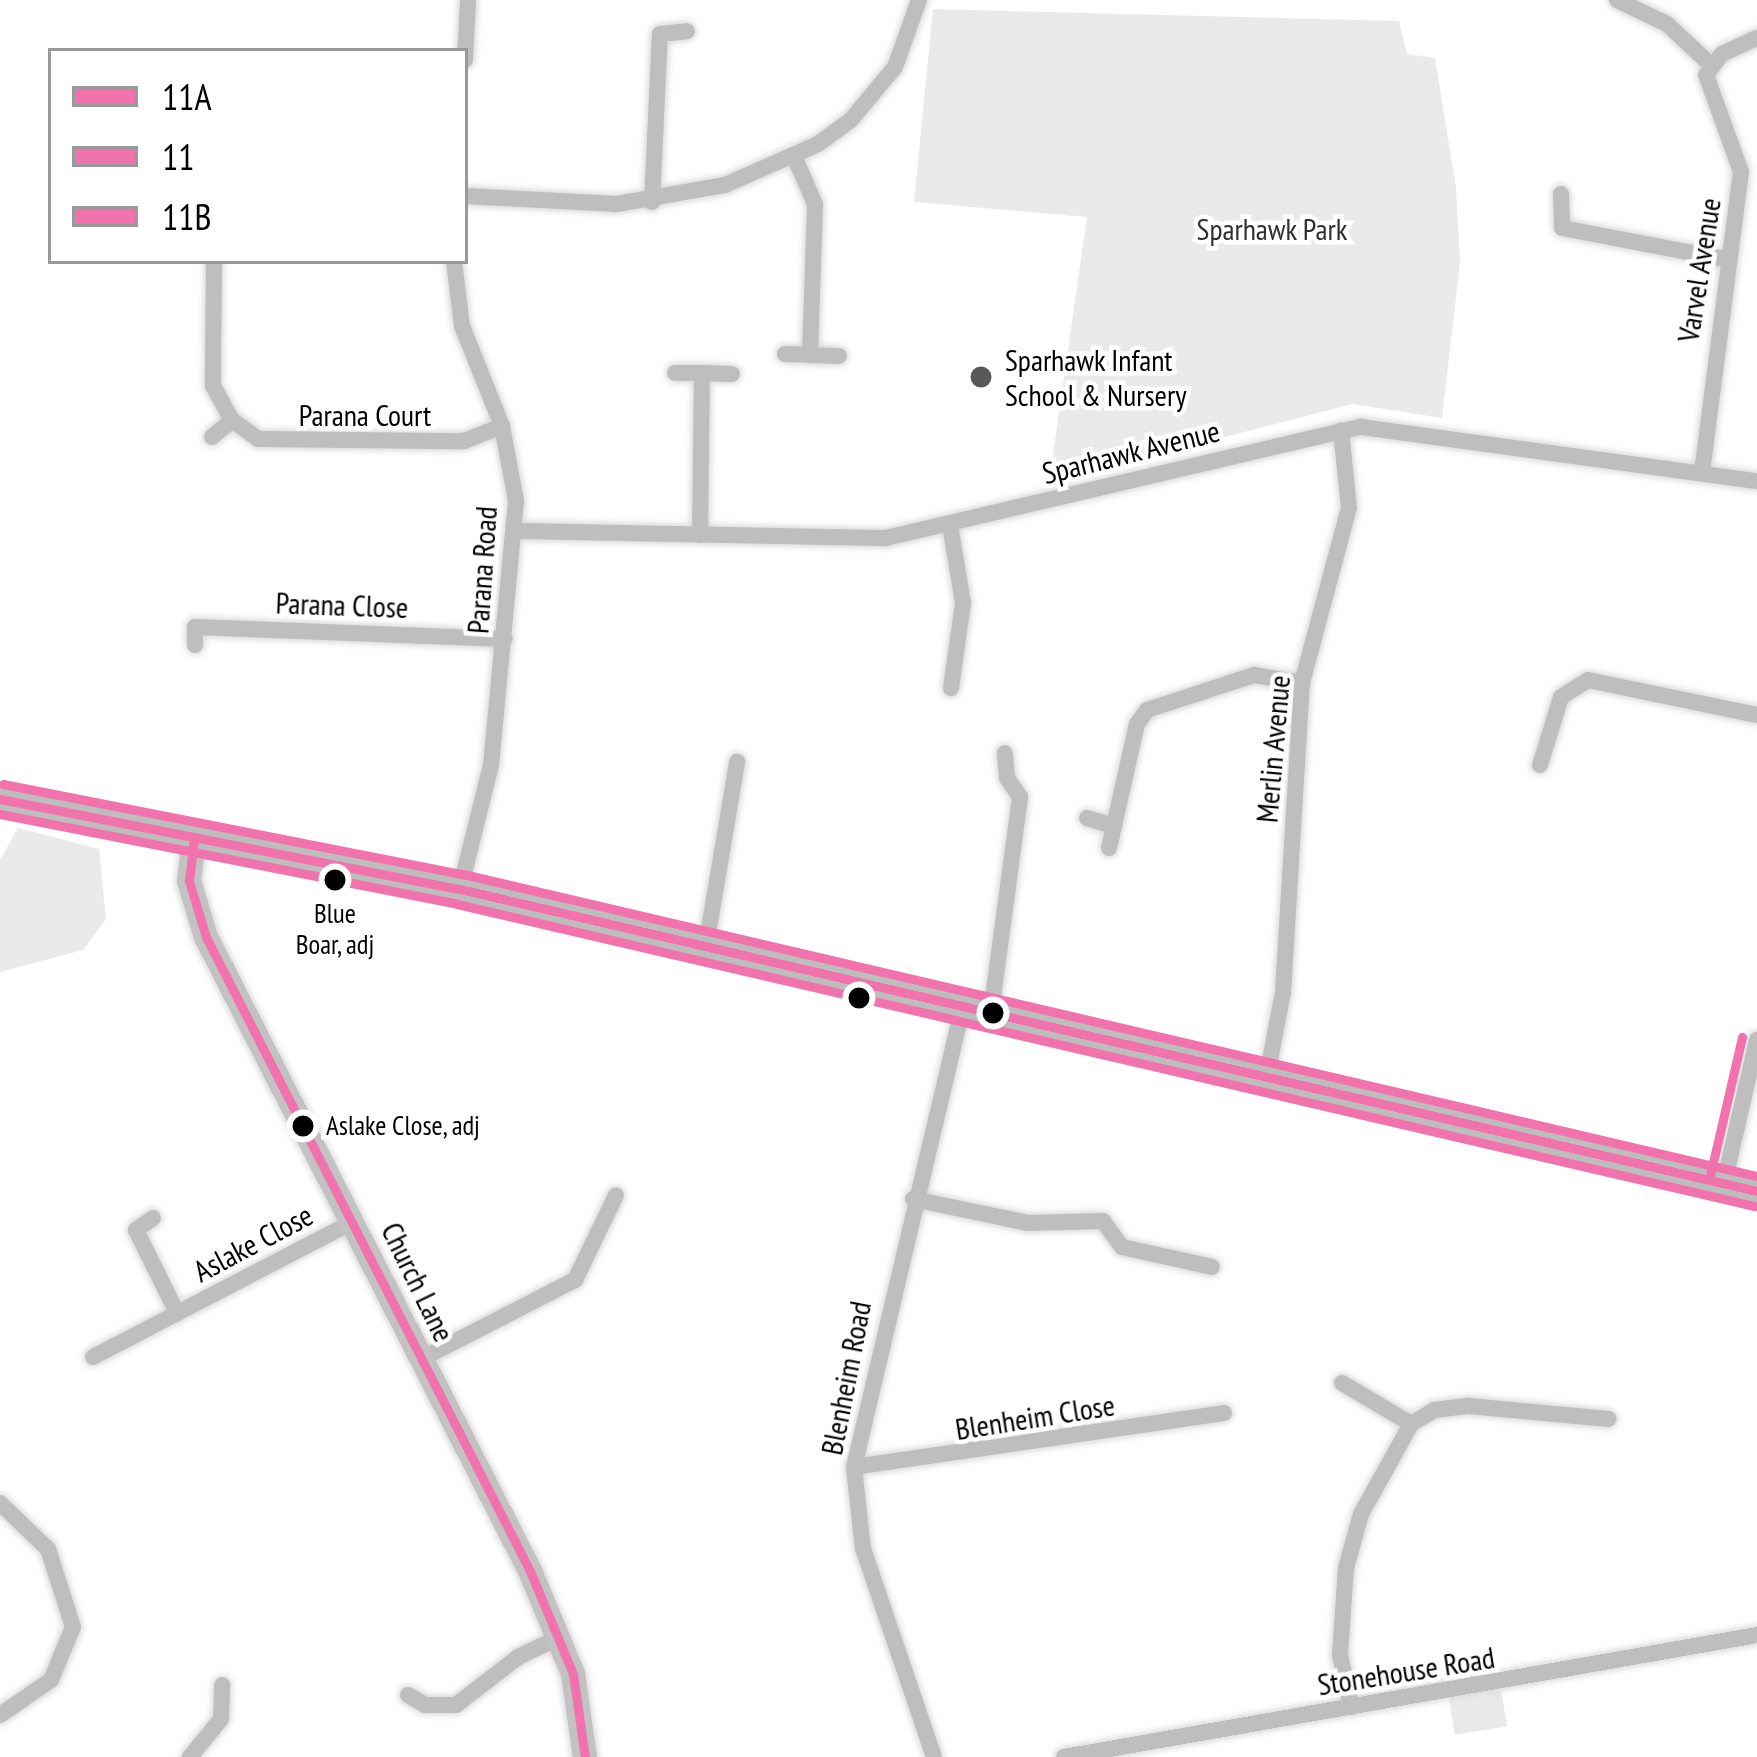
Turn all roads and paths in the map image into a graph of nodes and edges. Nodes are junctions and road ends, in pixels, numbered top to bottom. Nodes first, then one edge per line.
1 (468, 0) edge
2 (919, 0) edge
3 (1617, 0) edge
4 (688, 31) dead end
5 (1757, 38) edge
6 (466, 48) edge
7 (1712, 66) junction
8 (794, 156) junction
9 (1561, 194) dead end
10 (468, 196) edge
11 (652, 202) junction
12 (1725, 260) junction
13 (214, 264) edge
14 (454, 264) edge
15 (785, 354) dead end
16 (810, 355) junction
17 (839, 356) dead end
18 (675, 374) dead end
19 (702, 374) junction
20 (732, 374) dead end
21 (232, 420) junction
22 (502, 426) junction
23 (1341, 430) junction
24 (212, 437) dead end
25 (1702, 472) junction
26 (1757, 481) edge
27 (950, 525) junction
28 (515, 531) junction
29 (700, 535) junction
30 (505, 639) junction
31 (195, 645) dead end
32 (1302, 683) junction
33 (951, 688) dead end
34 (1757, 716) edge
35 (1004, 753) dead end
36 (737, 762) dead end
37 (1540, 765) dead end
38 (0, 799) edge
39 (1087, 818) dead end
40 (1113, 826) junction
41 (194, 839) junction
42 (1109, 848) dead end
43 (460, 889) junction
44 (706, 946) junction
45 (963, 1006) junction
46 (991, 1012) junction
47 (1757, 1040) edge
48 (1267, 1076) junction
49 (1724, 1183) junction
50 (1757, 1191) edge
51 (616, 1195) dead end
52 (913, 1199) junction
53 (153, 1218) dead end
54 (354, 1221) junction
55 (1212, 1267) dead end
56 (177, 1313) junction
57 (93, 1357) dead end
58 (423, 1358) junction
59 (1342, 1383) dead end
60 (1224, 1413) dead end
61 (1608, 1419) dead end
62 (1411, 1424) junction
63 (854, 1467) junction
64 (0, 1503) edge
65 (1757, 1635) edge
66 (560, 1637) junction
67 (222, 1685) dead end
68 (408, 1694) dead end
69 (1351, 1707) junction
70 (0, 1715) edge
71 (190, 1757) edge
72 (585, 1757) edge
73 (934, 1757) edge
74 (1064, 1757) edge

1 - 6 street
2 - 8 street
3 - 7 street
4 - 11 street
5 - 7 street
7 - 12 street, Varvel Avenue
8 - 11 street
8 - 16 street
9 - 12 street
10 - 11 street
12 - 25 street, Varvel Avenue
13 - 21 street
14 - 22 street, Parana Road
15 - 16 street
16 - 17 street
18 - 19 street
19 - 20 street
19 - 29 street
21 - 22 street, Parana Court
21 - 24 street
22 - 28 street, Parana Road
23 - 25 street, Sparhawk Avenue
23 - 27 street, Sparhawk Avenue
23 - 32 street, Merlin Avenue
25 - 26 street, Sparhawk Avenue
27 - 29 street, Sparhawk Avenue
27 - 33 street
28 - 29 street, Sparhawk Avenue
28 - 30 street, Parana Road
30 - 31 street, Parana Close
30 - 43 street, Parana Road
32 - 40 street
32 - 48 street, Merlin Avenue
34 - 37 street
35 - 46 street
36 - 44 street
38 - 41 main road
39 - 40 street
40 - 42 street
41 - 43 main road
41 - 54 street, Church Lane
43 - 44 main road
44 - 45 main road
45 - 46 main road
45 - 52 street, Blenheim Road
46 - 48 main road
47 - 49 street
48 - 49 main road
49 - 50 main road
51 - 58 street
52 - 55 street
52 - 63 street, Blenheim Road
53 - 56 street, Aslake Close
54 - 56 street, Aslake Close
54 - 58 street, Church Lane
56 - 57 street, Aslake Close
58 - 66 street, Church Lane
59 - 62 street
60 - 63 street, Blenheim Close
61 - 62 street
62 - 69 street
63 - 73 street, Blenheim Road
64 - 70 street
65 - 69 street, Stonehouse Road
66 - 68 street
66 - 72 street, Church Lane
67 - 71 street
69 - 74 street, Stonehouse Road

